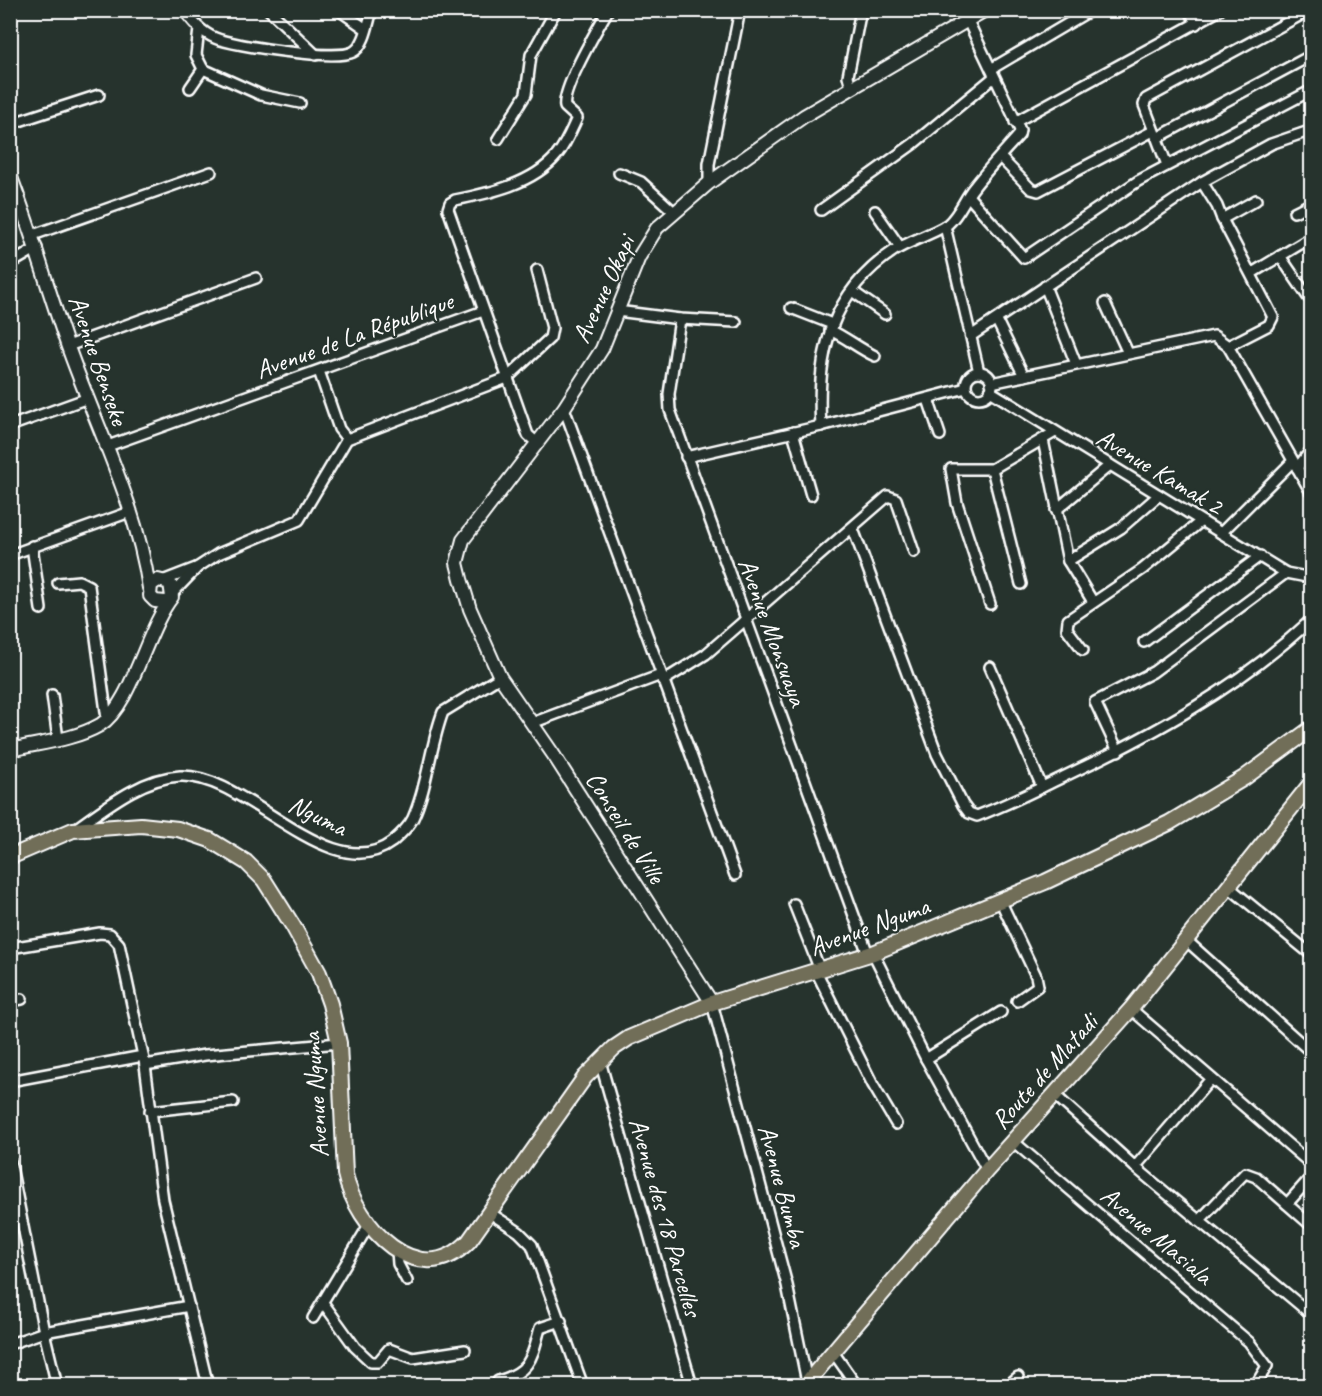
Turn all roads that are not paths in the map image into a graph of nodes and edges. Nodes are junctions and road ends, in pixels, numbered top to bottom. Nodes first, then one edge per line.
1 (184, 10) edge
2 (269, 10) edge
3 (339, 10) edge
4 (372, 10) edge
5 (556, 10) edge
6 (608, 10) edge
7 (740, 10) edge
8 (861, 10) edge
9 (985, 10) edge
10 (1091, 10) edge
11 (1190, 10) edge
12 (1220, 10) edge
13 (1310, 10) edge
14 (968, 21) junction
15 (1196, 24) junction
16 (199, 28) junction
17 (366, 29) junction
18 (316, 55) junction
19 (1311, 55) edge
20 (203, 69) junction
21 (992, 74) junction
22 (851, 87) junction
23 (190, 88) dead end
24 (1311, 90) edge
25 (99, 95) dead end
26 (300, 103) dead end
27 (1015, 122) junction
28 (10, 124) edge
29 (1311, 130) edge
30 (1155, 134) junction
31 (498, 139) dead end
32 (1000, 158) junction
33 (1167, 165) junction
34 (211, 172) dead end
35 (619, 173) dead end
36 (10, 175) edge
37 (1202, 182) junction
38 (709, 183) junction
39 (14, 195) edge
40 (969, 197) junction
41 (1256, 200) dead end
42 (1311, 203) edge
43 (821, 210) dead end
44 (875, 211) dead end
45 (674, 212) junction
46 (1294, 212) dead end
47 (1222, 219) junction
48 (945, 226) junction
49 (33, 235) junction
50 (1311, 237) edge
51 (900, 247) junction
52 (37, 248) junction
53 (1280, 256) junction
54 (10, 264) edge
55 (537, 270) dead end
56 (1252, 273) junction
57 (256, 278) dead end
58 (1046, 286) junction
59 (852, 291) junction
60 (1308, 297) dead end
61 (1106, 303) dead end
62 (791, 308) dead end
63 (483, 311) junction
64 (617, 311) junction
65 (885, 314) dead end
66 (680, 319) junction
67 (997, 321) junction
68 (736, 322) dead end
69 (831, 327) junction
70 (971, 336) junction
71 (68, 346) junction
72 (1228, 346) junction
73 (1128, 353) junction
74 (875, 356) dead end
75 (1076, 364) junction
76 (319, 371) junction
77 (979, 372) junction
78 (1024, 376) junction
79 (507, 378) junction
80 (991, 387) junction
81 (966, 388) junction
82 (88, 398) junction
83 (928, 399) junction
84 (564, 408) junction
85 (10, 426) edge
86 (821, 426) junction
87 (793, 432) junction
88 (1055, 432) junction
89 (940, 435) dead end
90 (347, 440) junction
91 (1043, 440) junction
92 (536, 442) junction
93 (105, 447) junction
94 (1311, 449) edge
95 (686, 457) junction
96 (1110, 465) junction
97 (1294, 465) junction
98 (992, 469) junction
99 (1311, 494) edge
100 (811, 495) dead end
101 (1159, 495) junction
102 (1056, 510) junction
103 (130, 512) junction
104 (1200, 522) junction
105 (853, 529) junction
106 (1221, 533) junction
107 (32, 546) junction
108 (915, 552) dead end
109 (10, 555) edge
110 (1260, 556) junction
111 (1068, 561) junction
112 (198, 567) junction
113 (1286, 573) junction
114 (1311, 578) edge
115 (58, 584) dead end
116 (1020, 584) dead end
117 (156, 586) junction
118 (169, 598) junction
119 (1094, 602) junction
120 (990, 604) dead end
121 (41, 609) dead end
122 (1311, 619) edge
123 (747, 620) junction
124 (152, 628) junction
125 (1144, 642) dead end
126 (1083, 650) dead end
127 (990, 667) dead end
128 (500, 677) junction
129 (662, 678) junction
130 (52, 695) dead end
131 (107, 719) junction
132 (532, 723) junction
133 (1311, 728) edge
134 (58, 739) junction
135 (10, 750) edge
136 (1118, 751) junction
137 (1042, 787) junction
138 (1310, 787) edge
139 (73, 830) junction
140 (10, 857) edge
141 (735, 875) dead end
142 (1230, 888) junction
143 (1000, 900) junction
144 (794, 904) dead end
145 (1187, 941) junction
146 (10, 948) edge
147 (871, 954) junction
148 (1311, 955) edge
149 (818, 971) junction
150 (22, 999) dead end
151 (10, 1001) edge
152 (1017, 1001) dead end
153 (712, 1003) junction
154 (1131, 1009) junction
155 (1001, 1012) dead end
156 (339, 1043) junction
157 (1311, 1053) edge
158 (926, 1059) junction
159 (144, 1060) junction
160 (600, 1061) junction
161 (1210, 1080) junction
162 (10, 1081) edge
163 (1056, 1096) junction
164 (233, 1102) dead end
165 (150, 1111) junction
166 (896, 1124) dead end
167 (1014, 1142) junction
168 (10, 1161) edge
169 (1311, 1165) edge
170 (1136, 1167) junction
171 (987, 1170) junction
172 (1311, 1176) edge
173 (1287, 1204) junction
174 (490, 1213) junction
175 (1199, 1221) junction
176 (369, 1225) junction
177 (1311, 1226) edge
178 (397, 1251) junction
179 (407, 1281) dead end
180 (324, 1304) junction
181 (189, 1306) junction
182 (1311, 1315) edge
183 (314, 1318) dead end
184 (561, 1321) junction
185 (44, 1332) junction
186 (10, 1344) edge
187 (465, 1350) dead end
188 (833, 1352) junction
189 (1018, 1377) dead end
190 (498, 1381) dead end
191 (580, 1384) edge
192 (806, 1384) edge
193 (57, 1386) edge
194 (208, 1386) edge
195 (692, 1386) edge
196 (857, 1386) edge
197 (1006, 1386) edge
198 (1255, 1386) edge

1 - 16 street
2 - 18 street
3 - 17 street
4 - 17 street
5 - 31 street
6 - 63 street
7 - 38 street
8 - 22 street
9 - 14 street, Avenue Okapi
10 - 21 street
11 - 15 street
12 - 15 street
13 - 30 street
14 - 21 street
14 - 22 street, Avenue Okapi
15 - 27 street
16 - 18 street
16 - 20 street
17 - 18 street
19 - 30 street
20 - 23 street
20 - 26 street
21 - 27 street
21 - 43 street
22 - 38 street, Avenue Okapi
24 - 33 street
25 - 28 street
27 - 32 street
29 - 37 street
30 - 32 street
30 - 33 street
32 - 40 street
33 - 40 street
34 - 49 street
35 - 45 street
36 - 39 street, Avenue Benseke
37 - 47 street
37 - 58 street
38 - 45 street, Avenue Okapi
39 - 49 street, Avenue Benseke
40 - 48 street
41 - 47 street
42 - 46 street
44 - 51 street
45 - 64 street, Avenue Okapi
47 - 56 street
48 - 51 street
48 - 70 street
49 - 52 street, Avenue Benseke
50 - 53 street
51 - 59 street
52 - 54 street
52 - 71 street, Avenue Benseke
53 - 56 street
53 - 60 street
55 - 79 street
56 - 72 street
57 - 71 street
58 - 67 street
58 - 75 street
59 - 65 street
59 - 69 street
61 - 73 street
62 - 69 street
63 - 76 street, Avenue de La République
63 - 79 street, Avenue de La République
64 - 66 street
64 - 84 street, Avenue Okapi
66 - 68 street
66 - 95 street, Avenue Monsuaya
67 - 70 street
67 - 78 street
69 - 74 street
69 - 86 street
70 - 77 street
71 - 82 street, Avenue Benseke
72 - 73 street
72 - 97 street
73 - 75 street
75 - 78 street
76 - 90 street
76 - 93 street, Avenue de La République
77 - 80 street
77 - 81 street
78 - 80 street
79 - 90 street
79 - 92 street, Avenue de La République
80 - 81 street
80 - 88 street, Avenue Kamak 2
81 - 83 street
82 - 85 street
82 - 93 street, Avenue Benseke
83 - 86 street
83 - 89 street
84 - 92 street, Avenue Okapi
84 - 129 street
86 - 87 street
87 - 95 street
87 - 100 street
88 - 91 street
88 - 96 street, Avenue Kamak 2
90 - 112 street
91 - 98 street
91 - 102 street
92 - 128 street, Avenue Okapi
93 - 103 street, Avenue Benseke
94 - 97 street
95 - 123 street, Avenue Monsuaya
96 - 101 street, Avenue Kamak 2
96 - 102 street
97 - 99 street
97 - 106 street
98 - 116 street
98 - 120 street
101 - 104 street, Avenue Kamak 2
101 - 111 street
102 - 111 street
103 - 107 street
103 - 117 street, Avenue Benseke
104 - 106 street, Avenue Kamak 2
104 - 119 street
105 - 108 street
105 - 123 street
105 - 137 street
106 - 110 street, Avenue Kamak 2
107 - 109 street
107 - 121 street
110 - 113 street, Avenue Kamak 2
110 - 125 street
111 - 119 street
112 - 117 street
112 - 118 street
113 - 114 street, Avenue Kamak 2
113 - 136 street
115 - 131 street
117 - 118 street, Avenue Benseke
117 - 118 street
117 - 124 street
118 - 124 street
119 - 126 street
122 - 136 street
123 - 129 street
123 - 147 street, Avenue Monsuaya
124 - 131 street
127 - 137 street
128 - 132 street, Conseil de Ville
128 - 139 street, Nguma
129 - 132 street
129 - 141 street
130 - 134 street
131 - 134 street
132 - 153 street, Conseil de Ville
133 - 143 main road, Avenue Nguma
134 - 135 street
136 - 137 street
138 - 142 main road, Route de Matadi
139 - 140 main road, Avenue Nguma
139 - 156 main road, Avenue Nguma
142 - 145 main road, Route de Matadi
142 - 148 street
143 - 147 main road, Avenue Nguma
143 - 152 street
144 - 149 street
145 - 154 main road, Route de Matadi
145 - 157 street
146 - 159 street
147 - 149 main road, Avenue Nguma
147 - 158 street, Avenue Monsuaya
149 - 153 main road, Avenue Nguma
149 - 166 street
150 - 151 street
153 - 160 main road, Avenue Nguma
153 - 192 street, Avenue Bumba
154 - 161 street
154 - 163 main road, Route de Matadi
155 - 158 street
156 - 159 street
156 - 176 main road, Avenue Nguma
158 - 171 street, Avenue Monsuaya
159 - 162 street
159 - 165 street
160 - 174 main road, Avenue Nguma
160 - 195 street, Avenue des 18 Parcelles
161 - 169 street
161 - 170 street
163 - 167 main road, Route de Matadi
163 - 170 street
164 - 165 street
165 - 181 street
167 - 171 main road, Route de Matadi
167 - 198 street, Avenue Masiala
168 - 185 street
170 - 175 street
171 - 188 main road, Route de Matadi
172 - 173 street
173 - 175 street
173 - 177 street
174 - 178 main road, Avenue Nguma
174 - 184 street
175 - 182 street
176 - 178 main road, Avenue Nguma
176 - 180 street
178 - 179 street
180 - 183 street
180 - 187 street
181 - 185 street
181 - 194 street
184 - 190 street
184 - 191 street
185 - 186 street
185 - 193 street
188 - 192 main road, Route de Matadi
188 - 196 street
189 - 197 street

